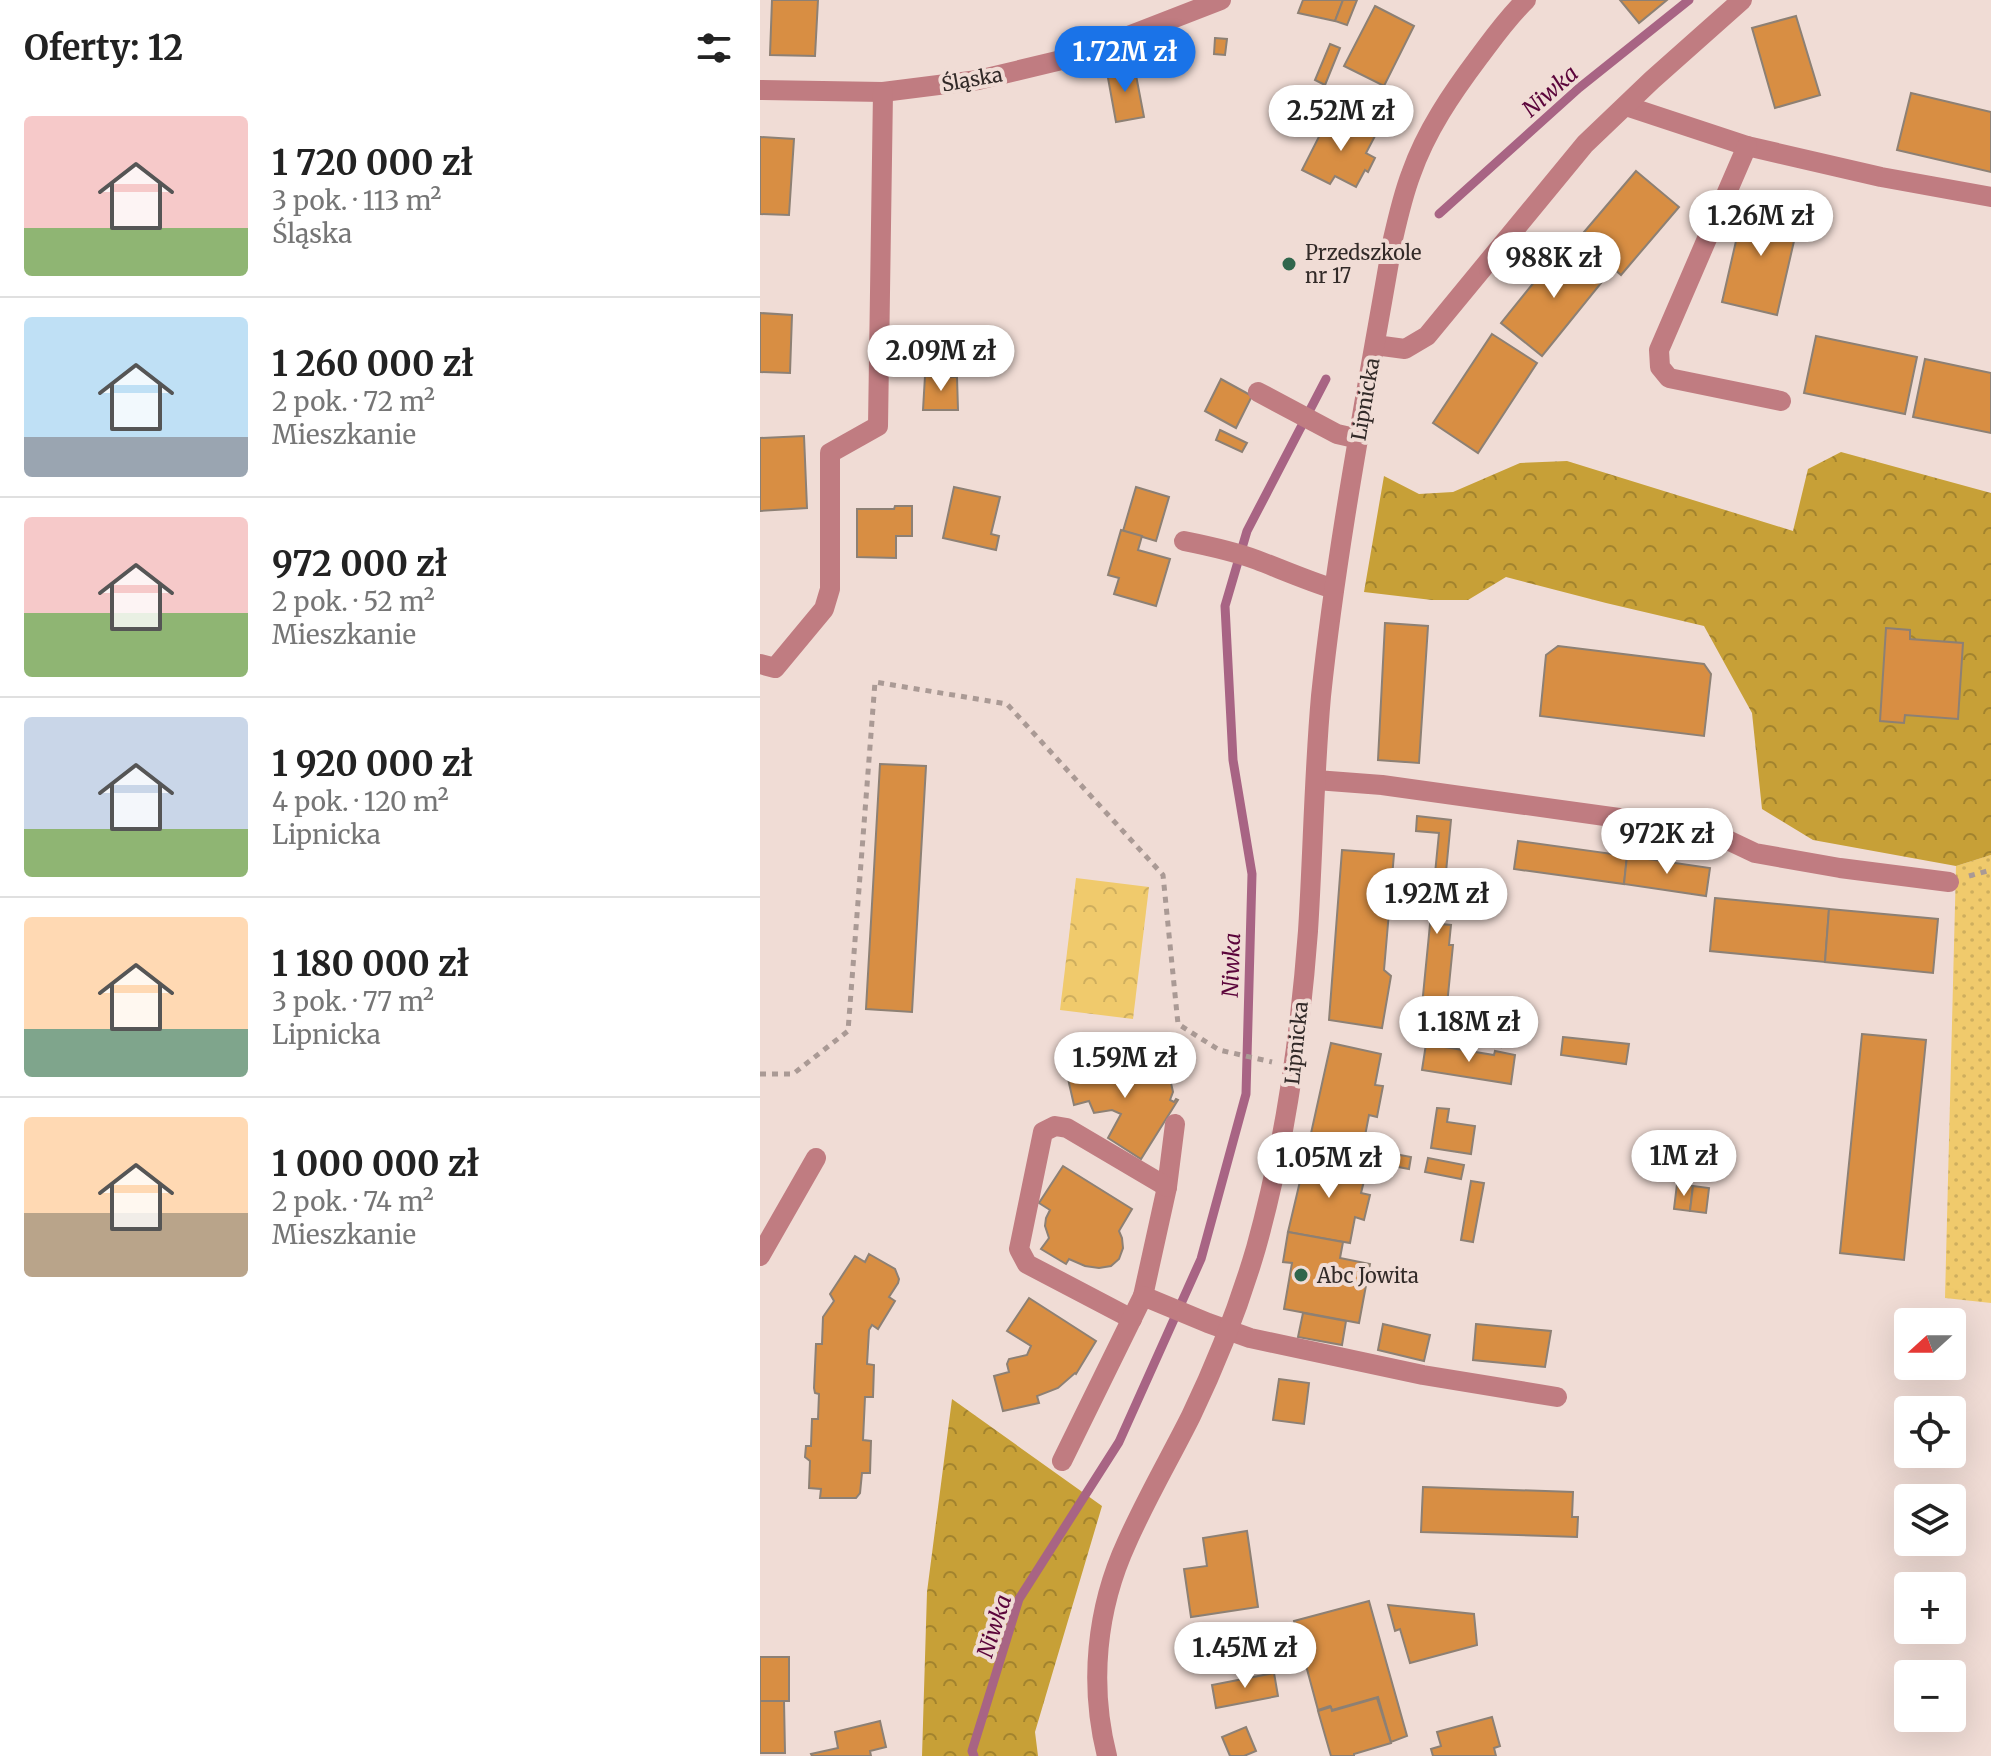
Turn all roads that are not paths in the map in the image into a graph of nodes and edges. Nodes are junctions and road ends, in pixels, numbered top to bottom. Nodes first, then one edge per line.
1 (1221, 0) edge
2 (1742, 0) edge
3 (1517, 3) edge
4 (760, 90) edge
5 (883, 92) junction
6 (1626, 106) junction
7 (1747, 146) junction
8 (1991, 197) edge
9 (1375, 345) junction
10 (1258, 392) dead end
11 (1781, 401) dead end
12 (1359, 439) junction
13 (1184, 541) dead end
14 (1334, 589) junction
15 (767, 666) edge
16 (1316, 780) junction
17 (1949, 882) dead end
18 (1175, 1124) dead end
19 (816, 1158) dead end
20 (1167, 1187) junction
21 (760, 1256) edge
22 (1151, 1299) junction
23 (1132, 1319) junction
24 (1229, 1330) junction
25 (1557, 1397) dead end
26 (1062, 1461) dead end
27 (1107, 1756) edge

1 - 5 street, Śląska
2 - 6 street, Lipnicka
3 - 9 street, Lipnicka
4 - 5 street, Śląska
5 - 15 street
6 - 7 street
6 - 9 street, Lipnicka
7 - 8 street
7 - 11 street
9 - 12 street, Lipnicka
10 - 12 street
12 - 14 street, Lipnicka
13 - 14 street
14 - 16 street, Lipnicka
16 - 17 street
16 - 24 street, Lipnicka
18 - 20 street
19 - 21 street
20 - 22 street
20 - 23 street
22 - 23 street
22 - 24 street
23 - 26 street
24 - 25 street
24 - 27 street, Lipnicka

